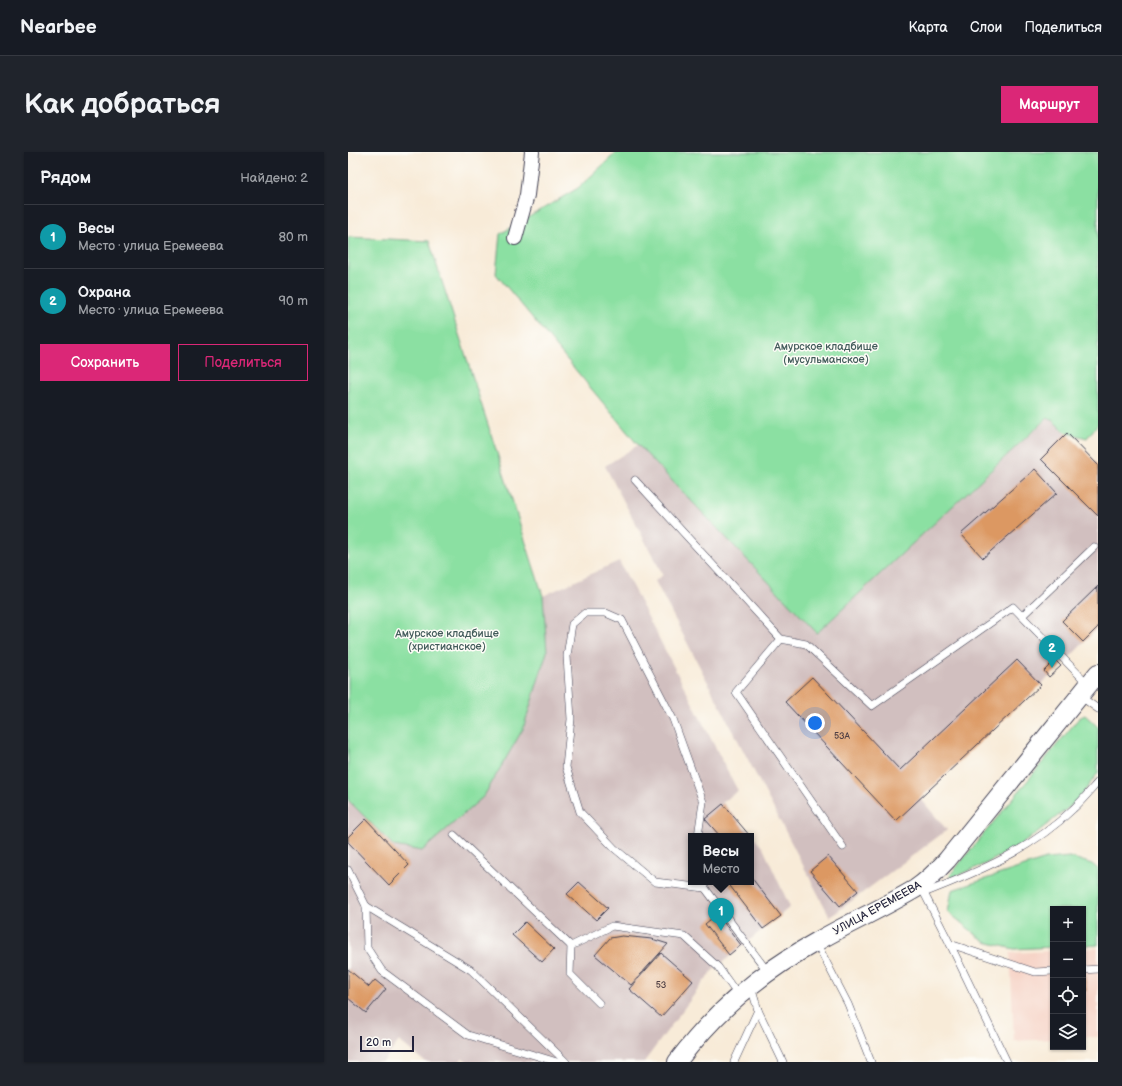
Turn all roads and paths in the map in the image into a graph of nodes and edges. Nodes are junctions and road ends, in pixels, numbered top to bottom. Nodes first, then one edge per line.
1 (532, 152) edge
2 (515, 238) dead end
3 (635, 480) dead end
4 (1094, 547) dead end
5 (1022, 616) junction
6 (782, 639) junction
7 (1089, 684) edge
8 (1098, 708) edge
9 (1098, 782) edge
10 (698, 833) edge
11 (454, 835) dead end
12 (843, 847) dead end
13 (348, 870) edge
14 (688, 884) edge
15 (704, 885) edge
16 (920, 891) junction
17 (366, 906) junction
18 (815, 942) junction
19 (950, 944) junction
20 (571, 946) junction
21 (1098, 969) edge
22 (1086, 970) edge
23 (1050, 971) edge
24 (768, 972) junction
25 (744, 990) junction
26 (599, 1003) dead end
27 (758, 1010) junction
28 (557, 1062) edge
29 (566, 1062) edge
30 (677, 1062) edge
31 (734, 1062) edge
32 (783, 1062) edge
33 (871, 1062) edge
34 (1008, 1062) edge

1 - 2 street
3 - 6 lane
4 - 5 lane
5 - 6 lane
5 - 7 lane
6 - 12 lane
7 - 8 lane
7 - 16 street, УЛИЦА ЕРЕМЕЕВА
9 - 16 lane
10 - 14 lane
11 - 20 lane
13 - 17 lane
15 - 24 lane
16 - 18 street, УЛИЦА ЕРЕМЕЕВА
16 - 19 lane
17 - 28 lane
17 - 29 lane
18 - 24 street, УЛИЦА ЕРЕМЕЕВА
18 - 33 lane
19 - 23 lane
19 - 34 lane
20 - 25 lane
20 - 26 lane
21 - 22 lane
24 - 25 street, УЛИЦА ЕРЕМЕЕВА
25 - 27 lane
25 - 30 street, УЛИЦА ЕРЕМЕЕВА
27 - 31 lane
27 - 32 lane

